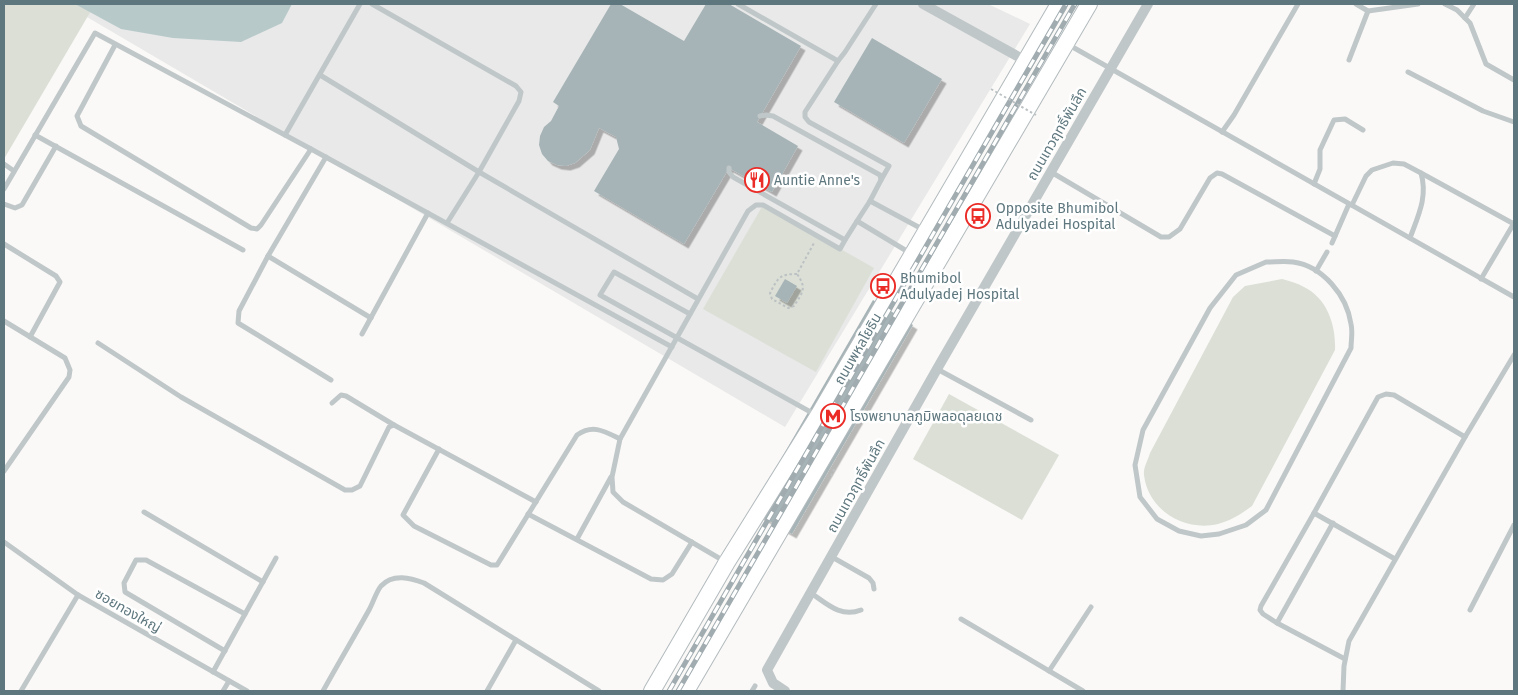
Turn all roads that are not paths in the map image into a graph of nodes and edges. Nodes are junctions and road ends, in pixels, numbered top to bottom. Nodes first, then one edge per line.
1 (360, 4) edge
2 (372, 4) edge
3 (738, 4) edge
4 (876, 4) edge
5 (923, 4) edge
6 (1059, 4) edge
7 (1089, 4) edge
8 (1148, 4) edge
9 (1298, 4) edge
10 (1356, 4) edge
11 (1418, 4) edge
12 (1446, 4) edge
13 (1474, 4) edge
14 (1368, 11) junction
15 (1465, 18) junction
16 (1043, 31) junction
17 (1066, 44) junction
18 (115, 45) junction
19 (1348, 60) dead end
20 (838, 61) junction
21 (1026, 61) junction
22 (1110, 69) junction
23 (1408, 72) dead end
24 (320, 75) junction
25 (1514, 80) edge
26 (760, 116) dead end
27 (1514, 122) edge
28 (1363, 130) dead end
29 (1222, 132) junction
30 (35, 135) junction
31 (286, 135) junction
32 (56, 146) junction
33 (311, 149) junction
34 (326, 157) junction
35 (4, 164) edge
36 (729, 168) dead end
37 (14, 171) junction
38 (479, 172) junction
39 (1051, 172) junction
40 (1420, 173) junction
41 (882, 180) junction
42 (1314, 184) junction
43 (4, 189) edge
44 (870, 201) junction
45 (4, 204) edge
46 (1351, 205) junction
47 (428, 213) junction
48 (857, 221) junction
49 (446, 223) junction
50 (1514, 224) edge
51 (926, 231) junction
52 (1335, 236) junction
53 (1410, 238) junction
54 (845, 240) junction
55 (1332, 243) dead end
56 (4, 244) edge
57 (243, 250) dead end
58 (1327, 252) dead end
59 (913, 254) junction
60 (268, 256) junction
61 (936, 267) junction
62 (1316, 271) junction
63 (1482, 279) junction
64 (1514, 297) edge
65 (698, 299) junction
66 (690, 314) junction
67 (371, 318) junction
68 (4, 321) edge
69 (362, 334) dead end
70 (30, 337) junction
71 (676, 339) junction
72 (98, 343) dead end
73 (672, 347) junction
74 (1514, 355) edge
75 (937, 369) junction
76 (331, 380) dead end
77 (332, 403) dead end
78 (818, 416) junction
79 (1031, 420) dead end
80 (394, 425) junction
81 (1465, 436) junction
82 (620, 439) junction
83 (439, 449) junction
84 (4, 471) edge
85 (612, 477) junction
86 (536, 502) junction
87 (144, 512) dead end
88 (1314, 513) junction
89 (528, 514) junction
90 (1333, 524) junction
91 (1514, 525) edge
92 (578, 540) junction
93 (4, 542) edge
94 (692, 542) junction
95 (832, 557) junction
96 (276, 558) dead end
97 (1395, 558) junction
98 (727, 562) junction
99 (263, 582) junction
100 (874, 589) dead end
101 (810, 593) junction
102 (78, 595) junction
103 (1091, 607) dead end
104 (861, 610) dead end
105 (1470, 610) dead end
106 (246, 614) junction
107 (961, 619) dead end
108 (1277, 623) junction
109 (516, 640) junction
110 (225, 651) junction
111 (1345, 659) junction
112 (1049, 671) junction
113 (213, 672) junction
114 (229, 681) junction
115 (22, 691) edge
116 (224, 691) edge
117 (247, 691) edge
118 (323, 691) edge
119 (487, 691) edge
120 (599, 691) edge
121 (652, 691) edge
122 (686, 691) edge
123 (785, 691) edge
124 (1083, 691) edge
125 (1343, 691) edge

1 - 24 lane
2 - 38 lane
3 - 20 lane
4 - 20 lane
5 - 21 street
6 - 16 main road, ถนนพหลโยธิน
7 - 17 main road, ถนนพหลโยธิน
8 - 22 street, ถนนเทวฤทธิ์พันลึก
9 - 29 lane
10 - 14 lane
11 - 14 lane
12 - 15 lane
13 - 15 lane
14 - 19 lane
15 - 25 lane
16 - 17 main road
16 - 21 main road, ถนนพหลโยธิน
17 - 22 lane
17 - 61 main road, ถนนพหลโยธิน
18 - 30 lane
18 - 31 lane
18 - 33 lane
20 - 41 lane
21 - 51 main road, ถนนพหลโยธิน
22 - 29 lane
22 - 39 street, ถนนเทวฤทธิ์พันลึก
23 - 27 lane
24 - 31 lane
24 - 38 lane
26 - 41 lane
28 - 42 lane
29 - 42 lane
30 - 32 lane
30 - 37 lane
31 - 33 lane
32 - 45 lane
32 - 57 lane
33 - 34 lane
34 - 47 lane
34 - 60 lane
35 - 37 lane
36 - 54 lane
37 - 43 lane
38 - 49 lane
38 - 65 lane
39 - 52 lane
39 - 75 street, ถนนเทวฤทธิ์พันลึก
40 - 46 lane
40 - 50 lane
40 - 53 lane
41 - 44 lane
42 - 46 lane
44 - 48 lane
44 - 51 lane
46 - 52 lane
46 - 53 lane
47 - 49 lane
47 - 67 lane
48 - 54 lane
48 - 59 lane
49 - 73 lane
50 - 63 lane
51 - 59 main road, ถนนพหลโยธิน
52 - 55 lane
53 - 63 lane
54 - 65 lane
56 - 70 lane
58 - 62 lane
59 - 61 main road
59 - 78 main road, ถนนพหลโยธิน
60 - 67 lane
60 - 76 lane
61 - 122 main road, ถนนพหลโยธิน
62 - 62 lane
63 - 64 lane
65 - 66 lane
66 - 71 lane
66 - 71 lane
67 - 69 lane
68 - 70 lane
70 - 84 lane
71 - 73 lane
71 - 78 lane
72 - 80 lane
73 - 82 lane
74 - 81 lane
75 - 79 lane
75 - 95 street, ถนนเทวฤทธิ์พันลึก
77 - 80 lane
78 - 98 main road, ถนนพหลโยธิน
80 - 83 lane
81 - 88 lane
81 - 97 lane
82 - 85 lane
82 - 86 lane
83 - 86 lane
83 - 89 lane
85 - 92 lane
85 - 94 lane
86 - 89 lane
87 - 99 lane
88 - 90 lane
88 - 108 lane
89 - 92 lane
90 - 97 lane
90 - 108 lane
91 - 105 lane
92 - 94 lane
93 - 102 lane, ซอยทองใหญ่
94 - 98 lane
95 - 100 lane
95 - 101 street, ถนนเทวฤทธิ์พันลึก
96 - 99 lane
97 - 111 lane
98 - 121 main road, ถนนพหลโยธิน
99 - 106 lane
101 - 104 lane
101 - 123 street, ถนนเทวฤทธิ์พันลึก
102 - 113 lane, ซอยทองใหญ่
102 - 115 lane
103 - 112 lane
106 - 110 lane
106 - 110 lane
107 - 112 lane
108 - 111 lane
109 - 118 lane
109 - 119 lane
109 - 120 lane
110 - 113 lane
111 - 125 lane
112 - 124 lane
113 - 114 lane, ซอยทองใหญ่
114 - 116 lane
114 - 117 lane, ซอยทองใหญ่

